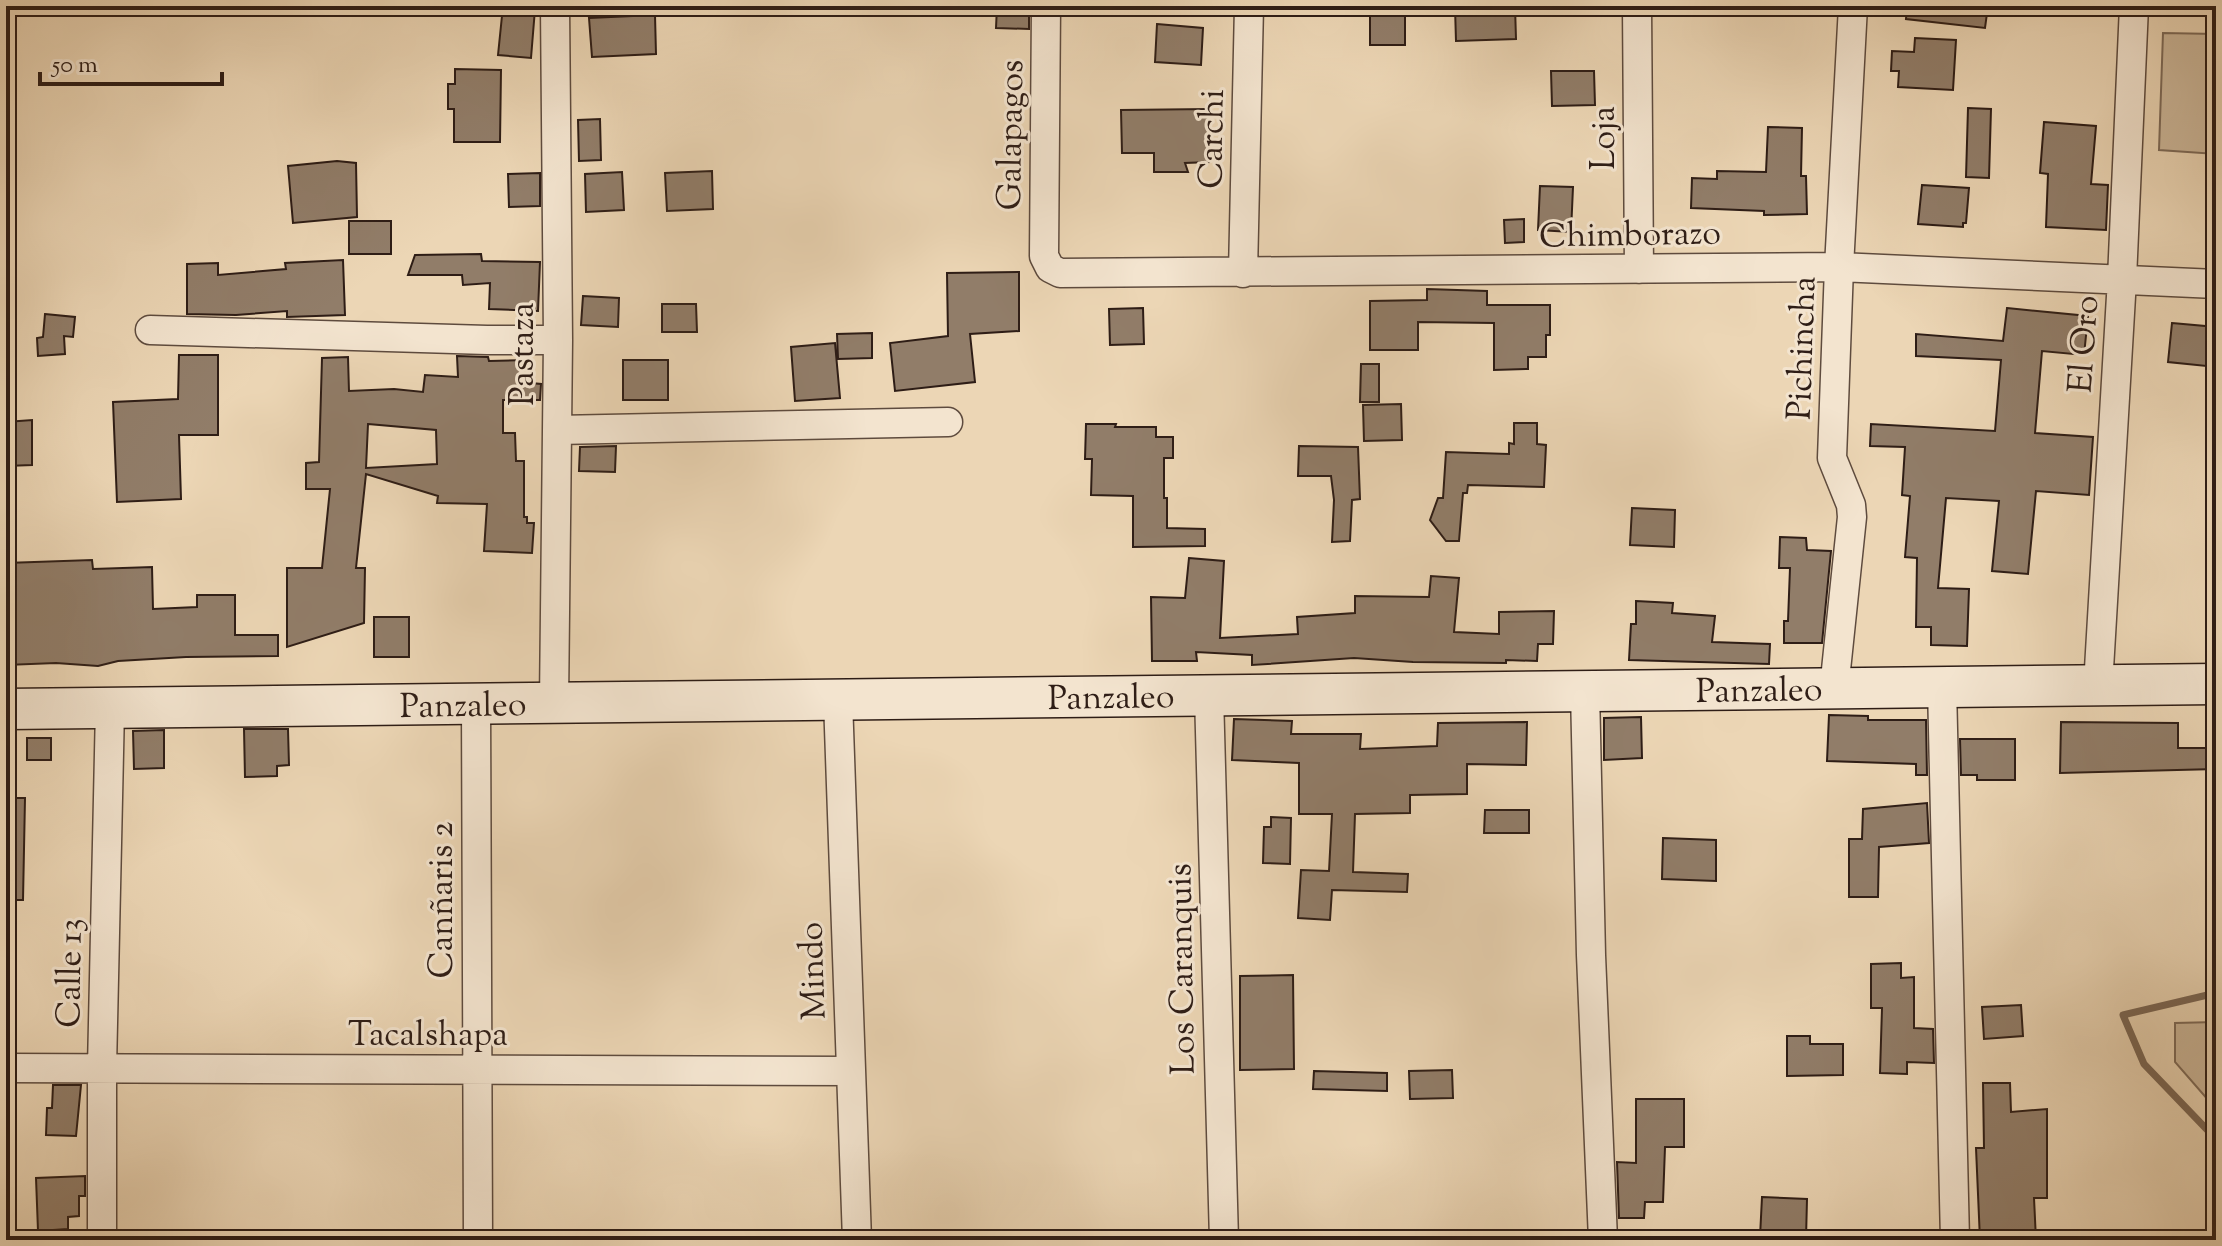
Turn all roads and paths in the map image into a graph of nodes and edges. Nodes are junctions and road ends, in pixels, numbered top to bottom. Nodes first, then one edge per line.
1 (555, 6) edge
2 (1046, 6) edge
3 (1249, 6) edge
4 (1637, 6) edge
5 (1853, 6) edge
6 (2134, 6) edge
7 (1047, 264) joint
8 (1839, 267) junction
9 (1639, 269) junction
10 (1243, 273) junction
11 (2122, 279) junction
12 (2216, 284) edge
13 (150, 330) dead end
14 (558, 340) junction
15 (948, 422) dead end
16 (557, 430) junction
17 (2216, 684) edge
18 (2098, 686) junction
19 (1942, 687) junction
20 (1834, 689) junction
21 (1585, 691) junction
22 (1209, 695) junction
23 (838, 700) junction
24 (554, 703) junction
25 (476, 704) junction
26 (110, 708) junction
27 (6, 709) edge
28 (6, 1068) edge
29 (102, 1068) junction
30 (476, 1069) junction
31 (851, 1071) junction
32 (102, 1240) edge
33 (478, 1240) edge
34 (857, 1240) edge
35 (1224, 1240) edge
36 (1603, 1240) edge
37 (1955, 1240) edge

1 - 14 street, Pastaza
2 - 7 street, Galapagos
3 - 10 street, Carchi
4 - 9 street, Loja
5 - 8 street, Pichincha
6 - 11 street, El Oro
7 - 10 street, Chimborazo
8 - 9 street, Chimborazo
8 - 11 street, Chimborazo
8 - 20 street, Pichincha
9 - 10 street, Chimborazo
11 - 12 street, Chimborazo
11 - 18 street, El Oro
13 - 14 street
14 - 16 street, Pastaza
15 - 16 street
16 - 24 street, Pastaza
17 - 18 street, Panzaleo
18 - 19 street, Panzaleo
19 - 20 street, Panzaleo
19 - 37 street
20 - 21 street, Panzaleo
21 - 22 street, Panzaleo
21 - 36 street
22 - 23 street, Panzaleo
22 - 35 street, Los Caranquis
23 - 24 street, Panzaleo
23 - 31 street, Mindo
24 - 25 street, Panzaleo
25 - 26 street, Panzaleo
25 - 30 street, Canñaris 2
26 - 27 street, Panzaleo
26 - 29 street, Calle 13
28 - 29 street, Tacalshapa
29 - 30 street, Tacalshapa
29 - 32 street, Calle 13
30 - 31 street, Tacalshapa
30 - 33 street, Canñaris 2
31 - 34 street, Mindo

